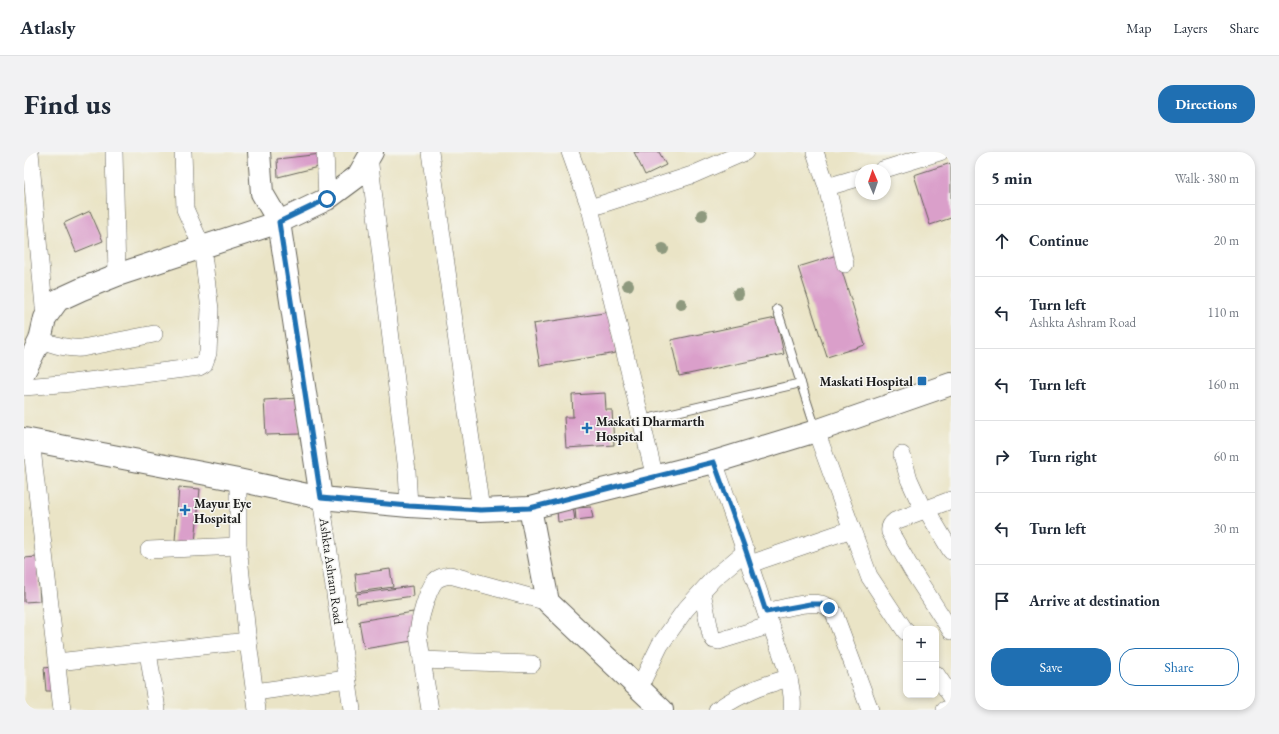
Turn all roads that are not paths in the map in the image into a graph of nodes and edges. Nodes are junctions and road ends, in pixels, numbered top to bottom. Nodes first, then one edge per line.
1 (30, 152) edge
2 (114, 152) edge
3 (183, 152) edge
4 (259, 152) edge
5 (325, 152) edge
6 (430, 152) edge
7 (570, 152) edge
8 (745, 152) edge
9 (815, 152) edge
10 (940, 152) edge
11 (371, 155) edge
12 (891, 167) edge
13 (855, 179) edge
14 (828, 187) junction
15 (327, 199) junction
16 (590, 208) junction
17 (279, 222) junction
18 (202, 247) junction
19 (845, 264) dead end
20 (117, 275) junction
21 (777, 309) dead end
22 (45, 318) junction
23 (154, 334) dead end
24 (40, 340) junction
25 (24, 372) edge
26 (801, 383) junction
27 (951, 384) edge
28 (24, 387) edge
29 (642, 420) junction
30 (816, 431) junction
31 (27, 440) edge
32 (902, 455) dead end
33 (714, 462) junction
34 (655, 478) junction
35 (238, 480) junction
36 (321, 498) junction
37 (951, 500) edge
38 (409, 506) junction
39 (530, 508) junction
40 (481, 510) junction
41 (924, 510) junction
42 (852, 529) junction
43 (238, 546) junction
44 (150, 550) dead end
45 (951, 551) edge
46 (748, 558) junction
47 (702, 592) junction
48 (548, 602) junction
49 (768, 618) junction
50 (903, 627) edge
51 (951, 632) edge
52 (248, 641) junction
53 (148, 652) junction
54 (422, 660) junction
55 (57, 662) junction
56 (532, 664) dead end
57 (789, 678) junction
58 (939, 678) edge
59 (348, 679) junction
60 (640, 688) junction
61 (255, 692) junction
62 (951, 696) edge
63 (951, 708) edge
64 (62, 710) edge
65 (157, 710) edge
66 (257, 710) edge
67 (352, 710) edge
68 (430, 710) edge
69 (662, 710) edge
70 (718, 710) edge
71 (792, 710) edge
72 (870, 710) edge
73 (944, 710) edge

1 - 22 street
2 - 20 street
3 - 18 street
4 - 17 street, Ashkta Ashram Road
5 - 15 street
6 - 40 street
7 - 16 street
8 - 16 street
9 - 14 street
10 - 12 street
11 - 15 street
11 - 38 street
13 - 14 street
14 - 19 street
15 - 17 street
16 - 29 street
17 - 18 street
17 - 36 street, Ashkta Ashram Road
18 - 20 street
18 - 28 street
20 - 22 street
21 - 26 lane
22 - 24 street
23 - 24 street
24 - 25 street
26 - 29 lane
26 - 30 lane
27 - 30 street
29 - 34 street
30 - 33 street
30 - 42 street
31 - 35 street
31 - 55 street
32 - 41 street
33 - 34 street
33 - 46 street
34 - 39 street
35 - 36 street
35 - 43 street
36 - 38 street
36 - 59 street, Ashkta Ashram Road
37 - 41 street
38 - 40 street
39 - 40 street
39 - 48 street
41 - 45 street
41 - 51 street
42 - 46 street
42 - 50 street
43 - 44 street
43 - 52 street
46 - 47 street
46 - 49 street
47 - 49 street
47 - 60 street
48 - 54 street
48 - 60 street
49 - 57 street
49 - 72 street
52 - 53 street
52 - 61 street
53 - 55 street
53 - 65 street
54 - 56 street
54 - 68 street
55 - 64 street
57 - 70 street
57 - 71 street
58 - 62 street
59 - 61 street
59 - 67 street, Ashkta Ashram Road
60 - 69 street
61 - 66 street
63 - 73 street

